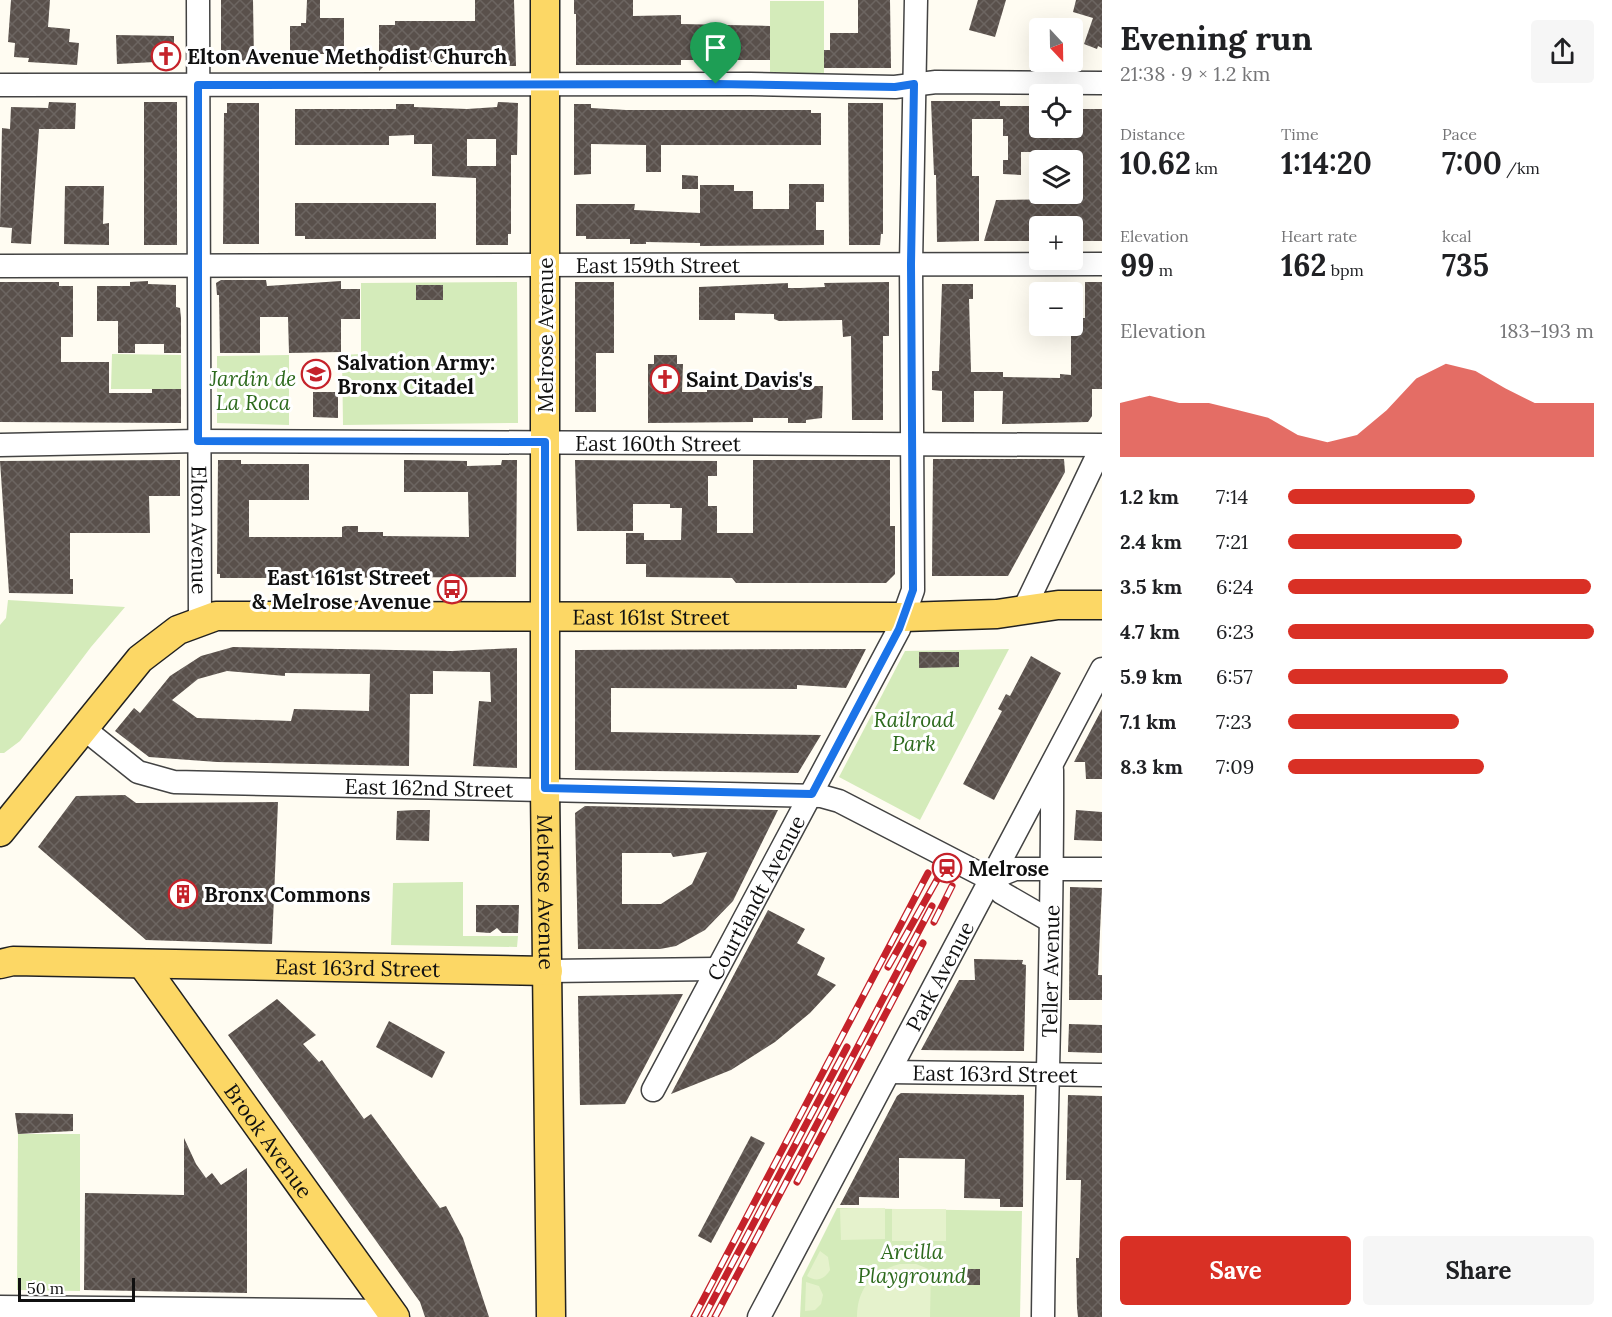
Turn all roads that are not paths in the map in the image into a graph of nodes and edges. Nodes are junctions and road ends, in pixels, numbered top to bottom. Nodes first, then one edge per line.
1 (198, 0) edge
2 (545, 0) edge
3 (916, 0) edge
4 (1102, 83) edge
5 (914, 84) junction
6 (0, 85) edge
7 (198, 85) junction
8 (545, 85) junction
9 (198, 264) junction
10 (546, 264) junction
11 (911, 264) junction
12 (1102, 264) edge
13 (0, 266) edge
14 (198, 441) junction
15 (545, 442) junction
16 (912, 443) junction
17 (0, 445) edge
18 (1102, 446) edge
19 (1102, 604) edge
20 (1023, 611) junction
21 (547, 616) junction
22 (904, 616) junction
23 (200, 621) junction
24 (1102, 669) edge
25 (83, 728) junction
26 (1052, 768) junction
27 (545, 788) junction
28 (812, 794) junction
29 (0, 832) edge
30 (1053, 868) junction
31 (1102, 869) edge
32 (990, 879) junction
33 (1049, 920) junction
34 (0, 964) edge
35 (143, 965) junction
36 (716, 969) junction
37 (548, 971) junction
38 (889, 1072) junction
39 (1046, 1074) junction
40 (1102, 1075) edge
41 (653, 1090) dead end
42 (774, 1290) junction
43 (0, 1307) edge
44 (393, 1314) edge
45 (551, 1317) edge
46 (759, 1317) edge
47 (774, 1317) edge
48 (1043, 1317) edge

1 - 7 street, Elton Avenue
2 - 8 main road, Melrose Avenue
3 - 5 street, Courtlandt Avenue
4 - 5 street
5 - 8 street
5 - 11 street, Courtlandt Avenue
6 - 7 street
7 - 8 street
7 - 9 street, Elton Avenue
8 - 10 main road, Melrose Avenue
9 - 10 street, East 159th Street
9 - 13 street, East 159th Street
9 - 14 street, Elton Avenue
10 - 11 street, East 159th Street
10 - 15 main road, Melrose Avenue
11 - 12 street, East 159th Street
11 - 16 street, Courtlandt Avenue
14 - 15 street, East 160th Street
14 - 17 street, East 160th Street
14 - 23 street, Elton Avenue
15 - 16 street, East 160th Street
15 - 21 main road, Melrose Avenue
16 - 18 street, East 160th Street
16 - 22 street, Courtlandt Avenue
18 - 20 street
19 - 20 main road, East 161st Street
20 - 22 main road, East 161st Street
21 - 22 main road, East 161st Street
21 - 23 main road, East 161st Street
21 - 27 main road, Melrose Avenue
22 - 28 street, Courtlandt Avenue
23 - 25 main road, Elton Avenue
24 - 26 street, Park Avenue
25 - 27 street, East 162nd Street
25 - 29 main road, Elton Avenue
26 - 30 street, Teller Avenue
26 - 32 street, Park Avenue
27 - 28 street, East 162nd Street
27 - 37 main road, Melrose Avenue
28 - 32 street, East 162nd Street
28 - 36 street, Courtlandt Avenue
30 - 31 street
30 - 32 street
30 - 33 street, Teller Avenue
32 - 33 street, East 162nd Street
32 - 38 street, Park Avenue
33 - 39 street, Teller Avenue
34 - 35 main road, East 163rd Street
35 - 37 main road, East 163rd Street
35 - 44 main road, Brook Avenue
36 - 37 street, East 163rd Street
36 - 41 street, Courtlandt Avenue
37 - 45 main road, Melrose Avenue
38 - 39 street, East 163rd Street
38 - 42 street, Park Avenue
39 - 40 street, East 163rd Street
39 - 48 street, Teller Avenue
42 - 46 street, Park Avenue
42 - 47 street
43 - 44 street

